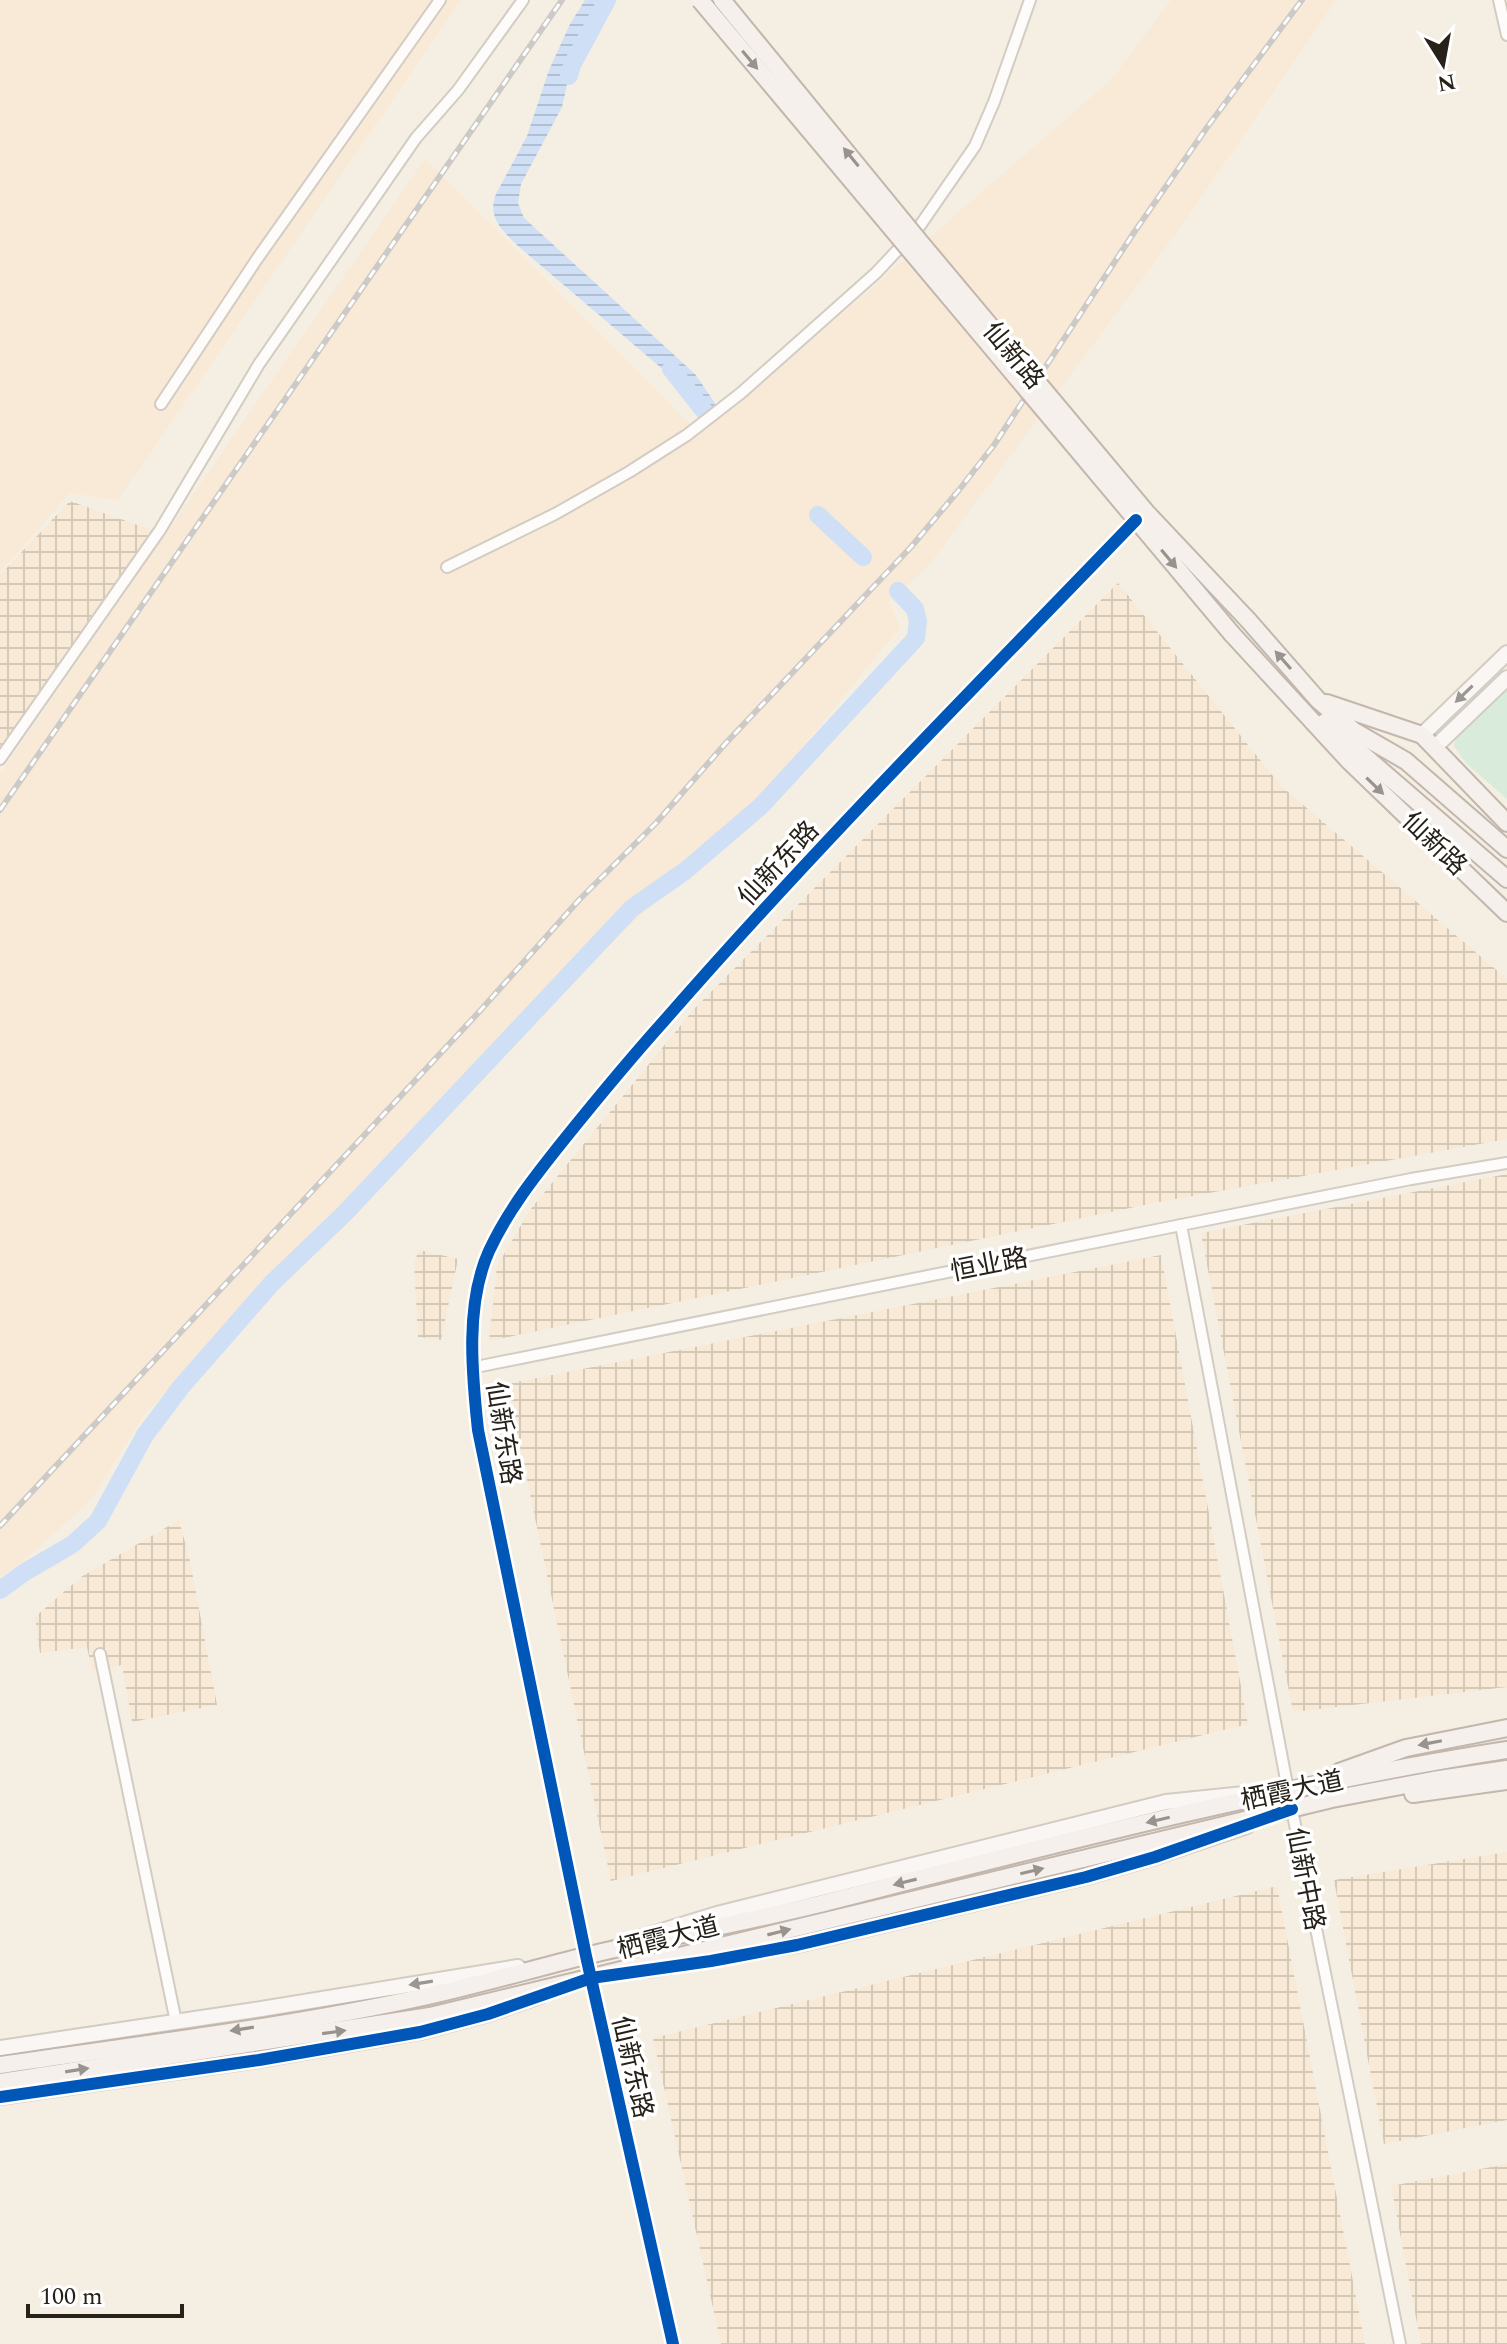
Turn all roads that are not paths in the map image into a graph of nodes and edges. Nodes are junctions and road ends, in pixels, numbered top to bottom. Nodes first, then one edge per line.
1 (440, 0) edge
2 (523, 0) edge
3 (700, 0) edge
4 (722, 0) edge
5 (1030, 0) edge
6 (1499, 0) edge
7 (1507, 35) edge
8 (161, 404) dead end
9 (1136, 520) junction
10 (447, 567) dead end
11 (1507, 653) edge
12 (1263, 669) junction
13 (1507, 678) edge
14 (1318, 700) junction
15 (1422, 735) junction
16 (1434, 748) junction
17 (0, 759) edge
18 (1507, 823) edge
19 (1507, 849) edge
20 (1507, 879) edge
21 (1507, 913) edge
22 (1507, 1163) edge
23 (1181, 1225) junction
24 (471, 1368) junction
25 (100, 1654) dead end
26 (1504, 1730) edge
27 (1507, 1750) edge
28 (1507, 1769) edge
29 (1507, 1781) edge
30 (1288, 1790) junction
31 (1292, 1809) junction
32 (586, 1956) junction
33 (591, 1978) junction
34 (176, 2022) junction
35 (0, 2048) edge
36 (0, 2065) edge
37 (0, 2082) edge
38 (0, 2097) edge
39 (673, 2344) edge
40 (1400, 2344) edge

1 - 8 street
2 - 17 street
3 -> 9 main road, 仙新路, bridge
14 -> 4 main road, 仙新路, bridge
5 - 10 street
6 - 7 street
9 -> 12 main road, 仙新路, bridge
9 - 24 street, 仙新东路
11 -> 15 street
12 - 20 main road, 仙新路
12 -> 21 main road, 仙新路
13 - 16 street
14 - 15 main road
14 - 19 main road, 仙新路
15 - 16 main road
16 - 18 main road
22 - 23 street, 恒业路
23 - 24 street, 恒业路
23 - 30 street, 仙新中路
24 - 32 street, 仙新东路
25 - 34 street
26 -> 30 main road
27 - 30 main road, 栖霞大道
28 - 31 main road, 栖霞大道
29 - 31 main road
30 - 31 street, 仙新中路
30 -> 32 main road, 栖霞大道
33 -> 31 main road, 栖霞大道
31 - 40 street, 仙新中路
32 - 33 street, 仙新东路
32 -> 34 street
32 -> 36 main road, 栖霞大道
37 -> 33 main road, 栖霞大道
33 - 38 street
33 - 39 street, 仙新东路
34 - 35 street

